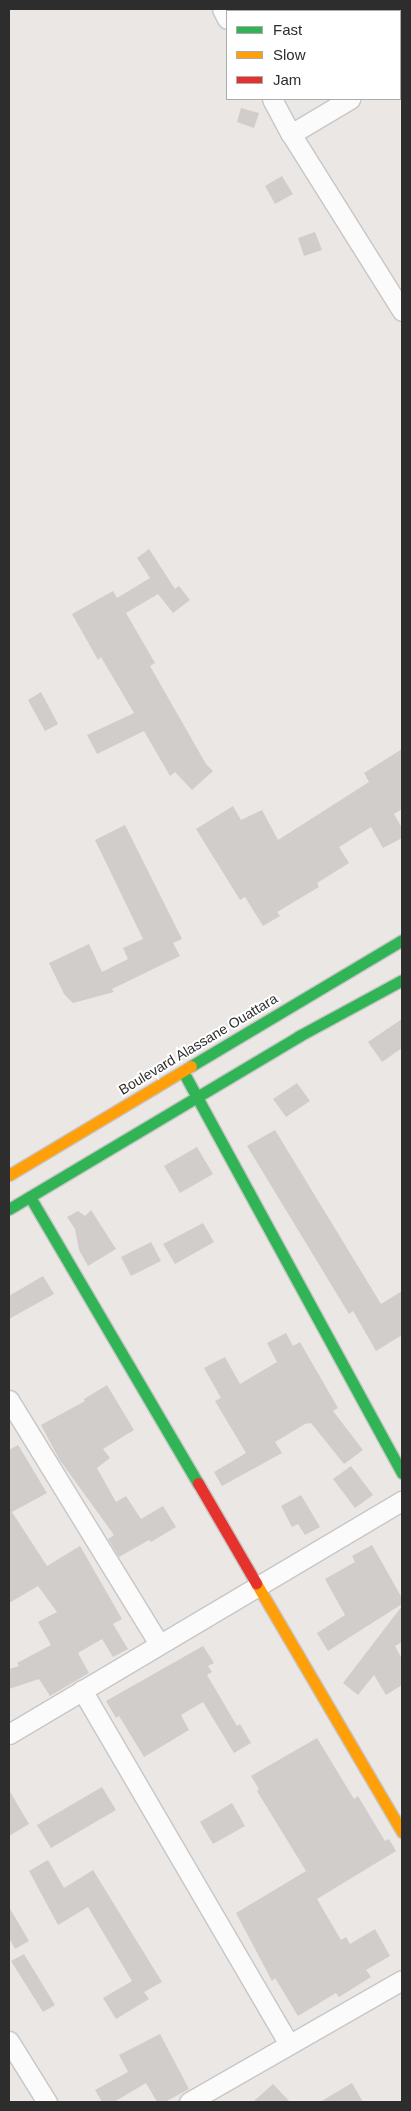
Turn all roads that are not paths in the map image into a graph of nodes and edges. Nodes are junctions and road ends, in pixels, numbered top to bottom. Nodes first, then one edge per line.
1 (273, 100) edge
2 (348, 100) edge
3 (291, 134) junction
4 (402, 311) edge
5 (402, 940) edge
6 (402, 980) edge
7 (181, 1070) junction
8 (198, 1096) junction
9 (9, 1174) edge
10 (30, 1197) junction
11 (9, 1209) edge
12 (9, 1400) edge
13 (402, 1473) edge
14 (402, 1501) edge
15 (258, 1588) junction
16 (159, 1644) junction
17 (82, 1690) junction
18 (9, 1734) edge
19 (402, 1832) edge
20 (402, 1980) edge
21 (9, 2041) edge
22 (289, 2044) junction
23 (47, 2102) edge
24 (189, 2102) edge

1 - 3 street
2 - 3 street
3 - 4 street
5 - 7 street, Boulevard Alassane Ouattara
6 - 8 street
7 - 8 street
7 - 9 street, Boulevard Alassane Ouattara
8 - 10 street
8 - 13 street
10 - 11 street
10 - 15 street
12 - 16 street
14 - 15 street
15 - 16 street
15 - 19 street
16 - 17 street
17 - 18 street
17 - 22 street
20 - 22 street
21 - 23 street
22 - 24 street

